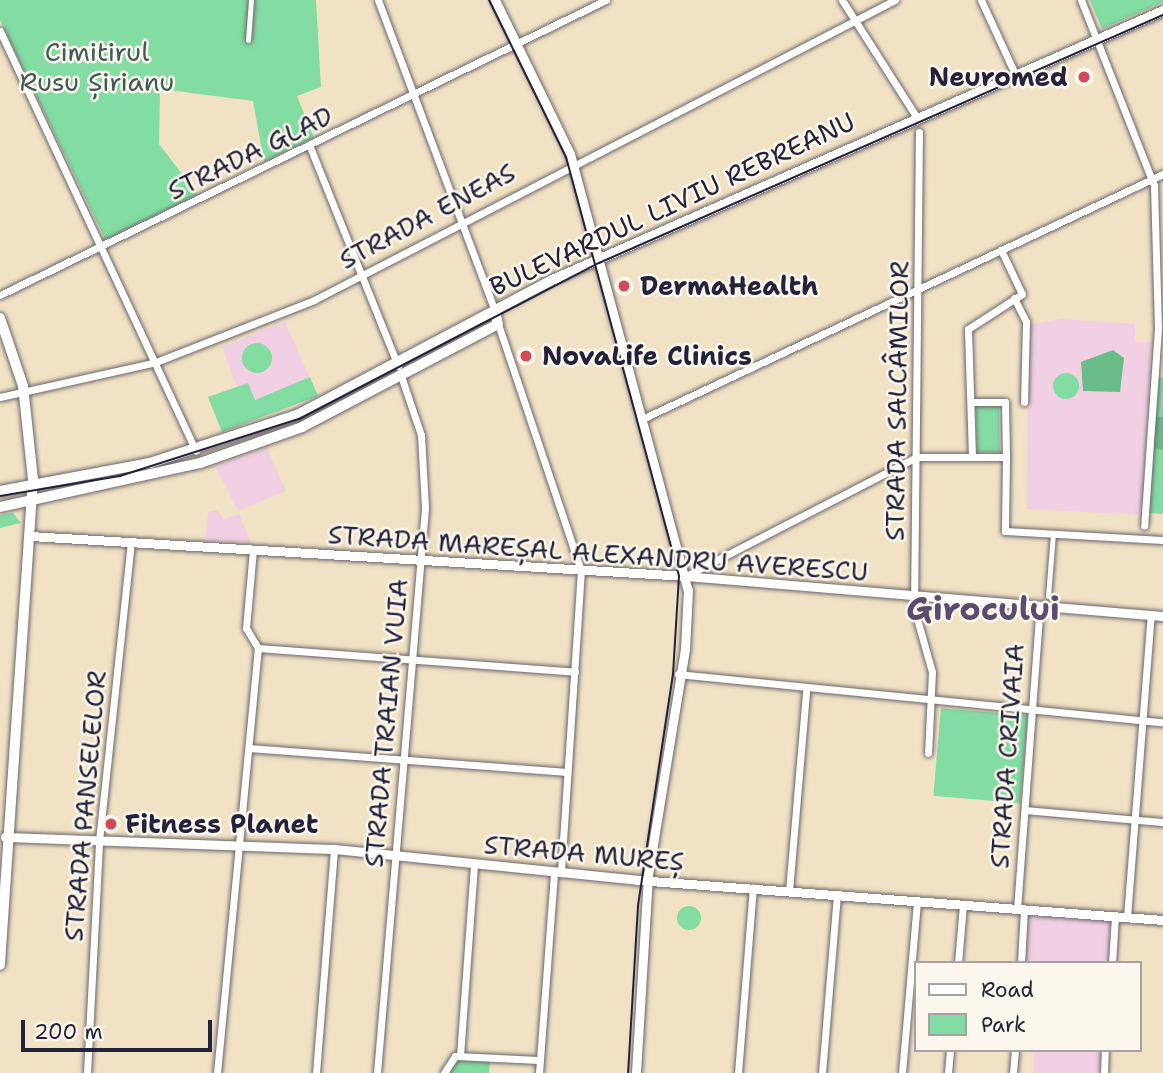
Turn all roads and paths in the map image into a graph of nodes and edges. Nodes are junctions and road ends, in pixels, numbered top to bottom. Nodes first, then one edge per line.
1 (251, 0) edge
2 (378, 0) edge
3 (495, 0) edge
4 (606, 0) edge
5 (842, 0) edge
6 (895, 0) edge
7 (981, 0) edge
8 (1081, 0) edge
9 (1163, 11) edge
10 (855, 20) junction
11 (0, 31) edge
12 (247, 40) dead end
13 (517, 45) junction
14 (1100, 45) junction
15 (1016, 76) junction
16 (415, 95) junction
17 (916, 116) junction
18 (919, 132) dead end
19 (310, 147) junction
20 (572, 162) junction
21 (1163, 174) edge
22 (1153, 179) junction
23 (462, 221) junction
24 (102, 250) junction
25 (1001, 250) junction
26 (599, 259) junction
27 (362, 274) junction
28 (920, 288) junction
29 (0, 295) edge
30 (1018, 296) junction
31 (495, 312) junction
32 (0, 318) edge
33 (498, 324) junction
34 (1161, 328) edge
35 (156, 362) junction
36 (398, 367) junction
37 (402, 379) junction
38 (24, 393) junction
39 (0, 397) edge
40 (972, 402) junction
41 (1024, 402) dead end
42 (642, 419) junction
43 (196, 451) junction
44 (917, 457) junction
45 (972, 457) junction
46 (1006, 457) junction
47 (33, 487) junction
48 (0, 491) edge
49 (33, 503) junction
50 (0, 507) edge
51 (1144, 526) dead end
52 (1053, 534) junction
53 (30, 536) junction
54 (1163, 540) edge
55 (131, 543) junction
56 (253, 550) junction
57 (423, 560) junction
58 (581, 570) junction
59 (685, 576) junction
60 (1048, 596) dead end
61 (914, 597) junction
62 (1040, 606) junction
63 (1151, 615) junction
64 (1163, 616) edge
65 (258, 648) junction
66 (414, 659) junction
67 (575, 672) junction
68 (678, 674) junction
69 (806, 691) junction
70 (932, 701) junction
71 (1031, 710) junction
72 (1144, 721) junction
73 (1163, 722) edge
74 (249, 748) junction
75 (928, 753) dead end
76 (404, 760) junction
77 (567, 772) junction
78 (1025, 810) junction
79 (1135, 820) junction
80 (1163, 822) edge
81 (3, 836) edge
82 (99, 841) junction
83 (242, 845) junction
84 (334, 849) junction
85 (395, 856) junction
86 (474, 864) junction
87 (557, 872) junction
88 (649, 881) junction
89 (753, 888) junction
90 (789, 891) junction
91 (837, 895) junction
92 (917, 901) junction
93 (963, 905) junction
94 (1021, 909) junction
95 (1115, 916) junction
96 (1127, 917) junction
97 (1163, 920) edge
98 (958, 961) edge
99 (1021, 961) edge
100 (1112, 961) edge
101 (0, 965) edge
102 (950, 1052) edge
103 (1015, 1052) edge
104 (1105, 1052) edge
105 (460, 1056) junction
106 (540, 1060) junction
107 (87, 1073) edge
108 (217, 1073) edge
109 (316, 1073) edge
110 (377, 1073) edge
111 (444, 1073) edge
112 (539, 1073) edge
113 (636, 1073) edge
114 (738, 1073) edge
115 (822, 1073) edge
116 (902, 1073) edge
117 (948, 1073) edge
118 (1013, 1073) edge
119 (1104, 1073) edge

1 - 12 street
2 - 16 street
3 - 13 street
4 - 13 street, STRADA GLAD
5 - 10 street
6 - 10 street, STRADA ENEAS
7 - 15 street
8 - 14 street
9 - 14 main road, BULEVARDUL LIVIU REBREANU
10 - 17 street
10 - 20 street, STRADA ENEAS
11 - 24 street
13 - 16 street, STRADA GLAD
13 - 20 street
14 - 15 main road, BULEVARDUL LIVIU REBREANU
14 - 22 street
15 - 17 main road, BULEVARDUL LIVIU REBREANU
16 - 19 street, STRADA GLAD
16 - 23 street
17 - 26 main road, BULEVARDUL LIVIU REBREANU
18 - 28 street, STRADA SALCÂMILOR
19 - 24 street, STRADA GLAD
19 - 27 street
20 - 23 street, STRADA ENEAS
20 - 26 street
21 - 22 street
22 - 25 street
22 - 34 street
23 - 27 street, STRADA ENEAS
23 - 31 street
24 - 29 street, STRADA GLAD
24 - 35 street
25 - 28 street
25 - 30 street
26 - 31 main road, BULEVARDUL LIVIU REBREANU
26 - 42 street
27 - 35 street, STRADA ENEAS
27 - 36 street
28 - 42 street
28 - 44 street, STRADA SALCÂMILOR
30 - 40 street
30 - 41 street
31 - 33 main road
31 - 36 main road, BULEVARDUL LIVIU REBREANU
32 - 38 main road
33 - 37 main road, BULEVARDUL LIVIU REBREANU
33 - 58 street
34 - 51 street
35 - 38 street, STRADA ENEAS
35 - 43 street
36 - 43 main road, BULEVARDUL LIVIU REBREANU
37 - 49 main road, BULEVARDUL LIVIU REBREANU
37 - 57 street, STRADA TRAIAN VUIA
38 - 39 street, STRADA ENEAS
38 - 47 main road
40 - 45 street
40 - 46 street
42 - 59 street
43 - 47 main road, BULEVARDUL LIVIU REBREANU
44 - 45 street
44 - 59 street
44 - 61 street, STRADA SALCÂMILOR
45 - 46 street
46 - 52 street
47 - 48 main road, BULEVARDUL LIVIU REBREANU
47 - 49 main road
49 - 50 main road, BULEVARDUL LIVIU REBREANU
49 - 53 main road
52 - 54 street
52 - 60 street
53 - 55 street, STRADA MAREȘAL ALEXANDRU AVERESCU
53 - 81 main road
55 - 56 street, STRADA MAREȘAL ALEXANDRU AVERESCU
55 - 82 street, STRADA PANSELELOR
56 - 57 street, STRADA MAREȘAL ALEXANDRU AVERESCU
56 - 65 street
57 - 58 street, STRADA MAREȘAL ALEXANDRU AVERESCU
57 - 66 street, STRADA TRAIAN VUIA
58 - 59 street, STRADA MAREȘAL ALEXANDRU AVERESCU
58 - 67 street
59 - 61 street, STRADA MAREȘAL ALEXANDRU AVERESCU
59 - 68 street
61 - 62 street, STRADA MAREȘAL ALEXANDRU AVERESCU
61 - 70 street, STRADA SALCÂMILOR
62 - 63 street, STRADA MAREȘAL ALEXANDRU AVERESCU
62 - 71 street, STRADA CRIVAIA
63 - 64 street, STRADA MAREȘAL ALEXANDRU AVERESCU
63 - 72 street
65 - 66 street
65 - 74 street
66 - 67 street
66 - 76 street, STRADA TRAIAN VUIA
67 - 77 street
68 - 69 street
68 - 88 street
69 - 70 street
69 - 90 street
70 - 71 street
70 - 75 street, STRADA SALCÂMILOR
71 - 72 street
71 - 78 street, STRADA CRIVAIA
72 - 73 street
72 - 79 street
74 - 76 street
74 - 83 street
76 - 77 street
76 - 85 street, STRADA TRAIAN VUIA
77 - 87 street
78 - 79 street
78 - 94 street, STRADA CRIVAIA
79 - 80 street
79 - 96 street
81 - 82 street, STRADA MUREȘ
81 - 101 main road
82 - 83 street, STRADA MUREȘ
82 - 107 street, STRADA PANSELELOR
83 - 84 street, STRADA MUREȘ
83 - 108 street
84 - 85 street, STRADA MUREȘ
84 - 109 street
85 - 86 street, STRADA MUREȘ
85 - 110 street, STRADA TRAIAN VUIA
86 - 87 street, STRADA MUREȘ
86 - 105 street
87 - 88 street, STRADA MUREȘ
87 - 106 street
88 - 89 street, STRADA MUREȘ
88 - 113 street
89 - 90 street, STRADA MUREȘ
89 - 114 street
90 - 91 street, STRADA MUREȘ
91 - 92 street, STRADA MUREȘ
91 - 115 street
92 - 93 street, STRADA MUREȘ
92 - 116 street
93 - 94 street, STRADA MUREȘ
93 - 98 street
94 - 95 street, STRADA MUREȘ
94 - 99 street, STRADA CRIVAIA
95 - 96 street, STRADA MUREȘ
95 - 100 street
96 - 97 street, STRADA MUREȘ
102 - 117 street
103 - 118 street
104 - 119 street
105 - 106 street
105 - 111 street
106 - 112 street

